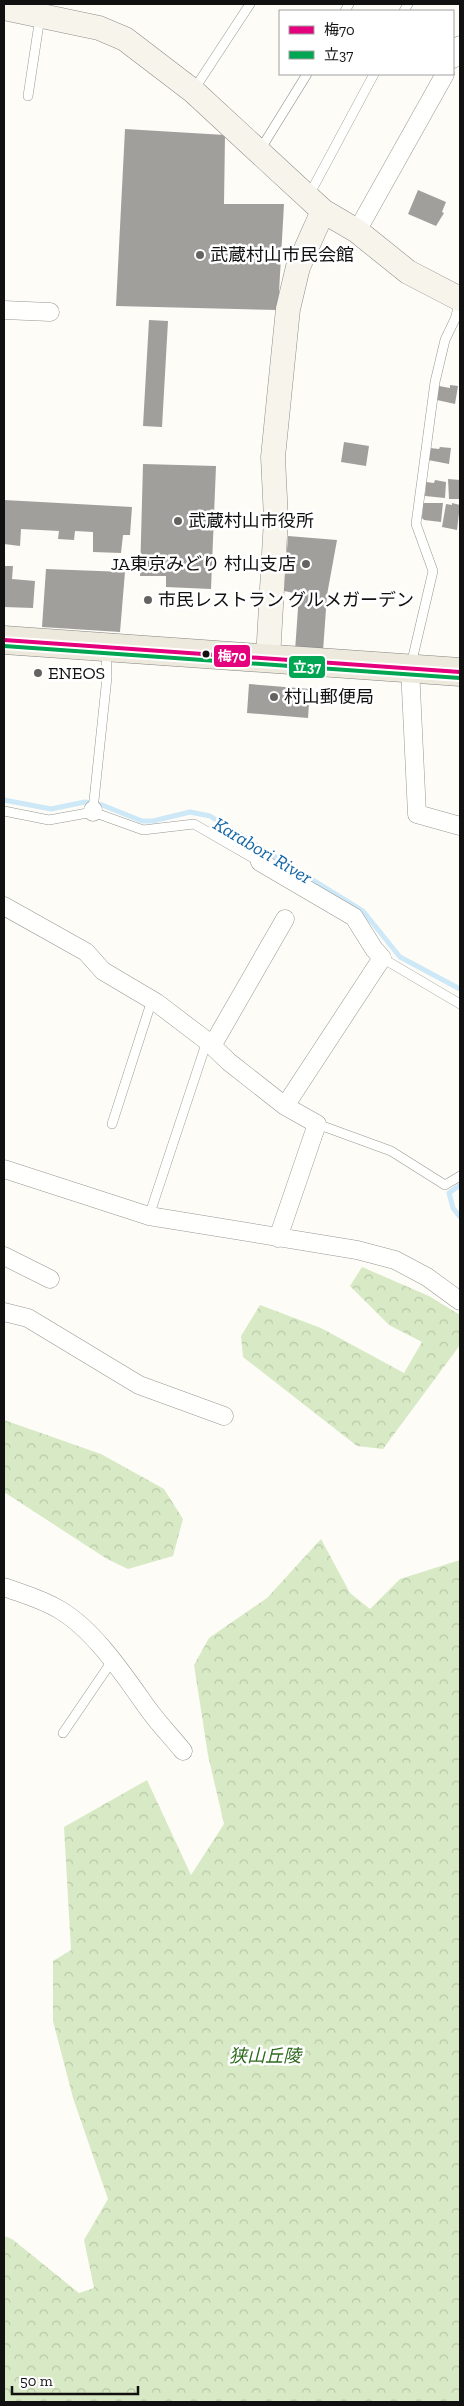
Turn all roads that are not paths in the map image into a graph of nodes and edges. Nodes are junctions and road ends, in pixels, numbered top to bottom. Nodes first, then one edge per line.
1 (250, 4) edge
2 (4, 8) edge
3 (40, 14) junction
4 (460, 45) edge
5 (454, 58) edge
6 (306, 75) edge
7 (374, 75) edge
8 (444, 75) edge
9 (193, 91) junction
10 (28, 96) dead end
11 (259, 153) junction
12 (315, 205) junction
13 (357, 231) junction
14 (460, 300) edge
15 (4, 310) edge
16 (50, 312) dead end
17 (4, 640) edge
18 (106, 647) junction
19 (268, 658) junction
20 (410, 668) junction
21 (460, 672) edge
22 (93, 806) junction
23 (4, 811) edge
24 (460, 826) edge
25 (260, 862) joint
26 (4, 906) edge
27 (285, 919) dead end
28 (382, 958) junction
29 (152, 1000) junction
30 (460, 1004) edge
31 (210, 1044) junction
32 (285, 1106) junction
33 (112, 1124) dead end
34 (317, 1124) junction
35 (4, 1169) edge
36 (460, 1176) edge
37 (149, 1216) junction
38 (278, 1238) junction
39 (4, 1256) edge
40 (50, 1279) dead end
41 (458, 1296) edge
42 (4, 1312) edge
43 (224, 1416) dead end
44 (4, 1587) edge
45 (112, 1661) junction
46 (63, 1734) dead end
47 (183, 1751) dead end

1 - 9 lane
2 - 3 street
3 - 9 street
3 - 10 lane
4 - 5 street
6 - 11 lane
7 - 12 lane
8 - 13 street
9 - 11 street
11 - 12 street
12 - 13 street
12 - 19 street
13 - 14 street
14 - 20 lane
15 - 16 street
17 - 18 main road
18 - 19 main road
18 - 22 lane
19 - 20 main road
20 - 21 main road
20 - 24 street
22 - 23 lane
22 - 25 lane
25 - 28 street
26 - 29 street
27 - 31 street
28 - 30 lane
28 - 32 street
29 - 31 street
29 - 33 lane
31 - 32 street
31 - 37 lane
32 - 34 street
34 - 36 lane
34 - 38 street
35 - 37 street
37 - 38 street
38 - 41 street
39 - 40 street
42 - 43 street
44 - 45 street
45 - 46 lane
45 - 47 street

